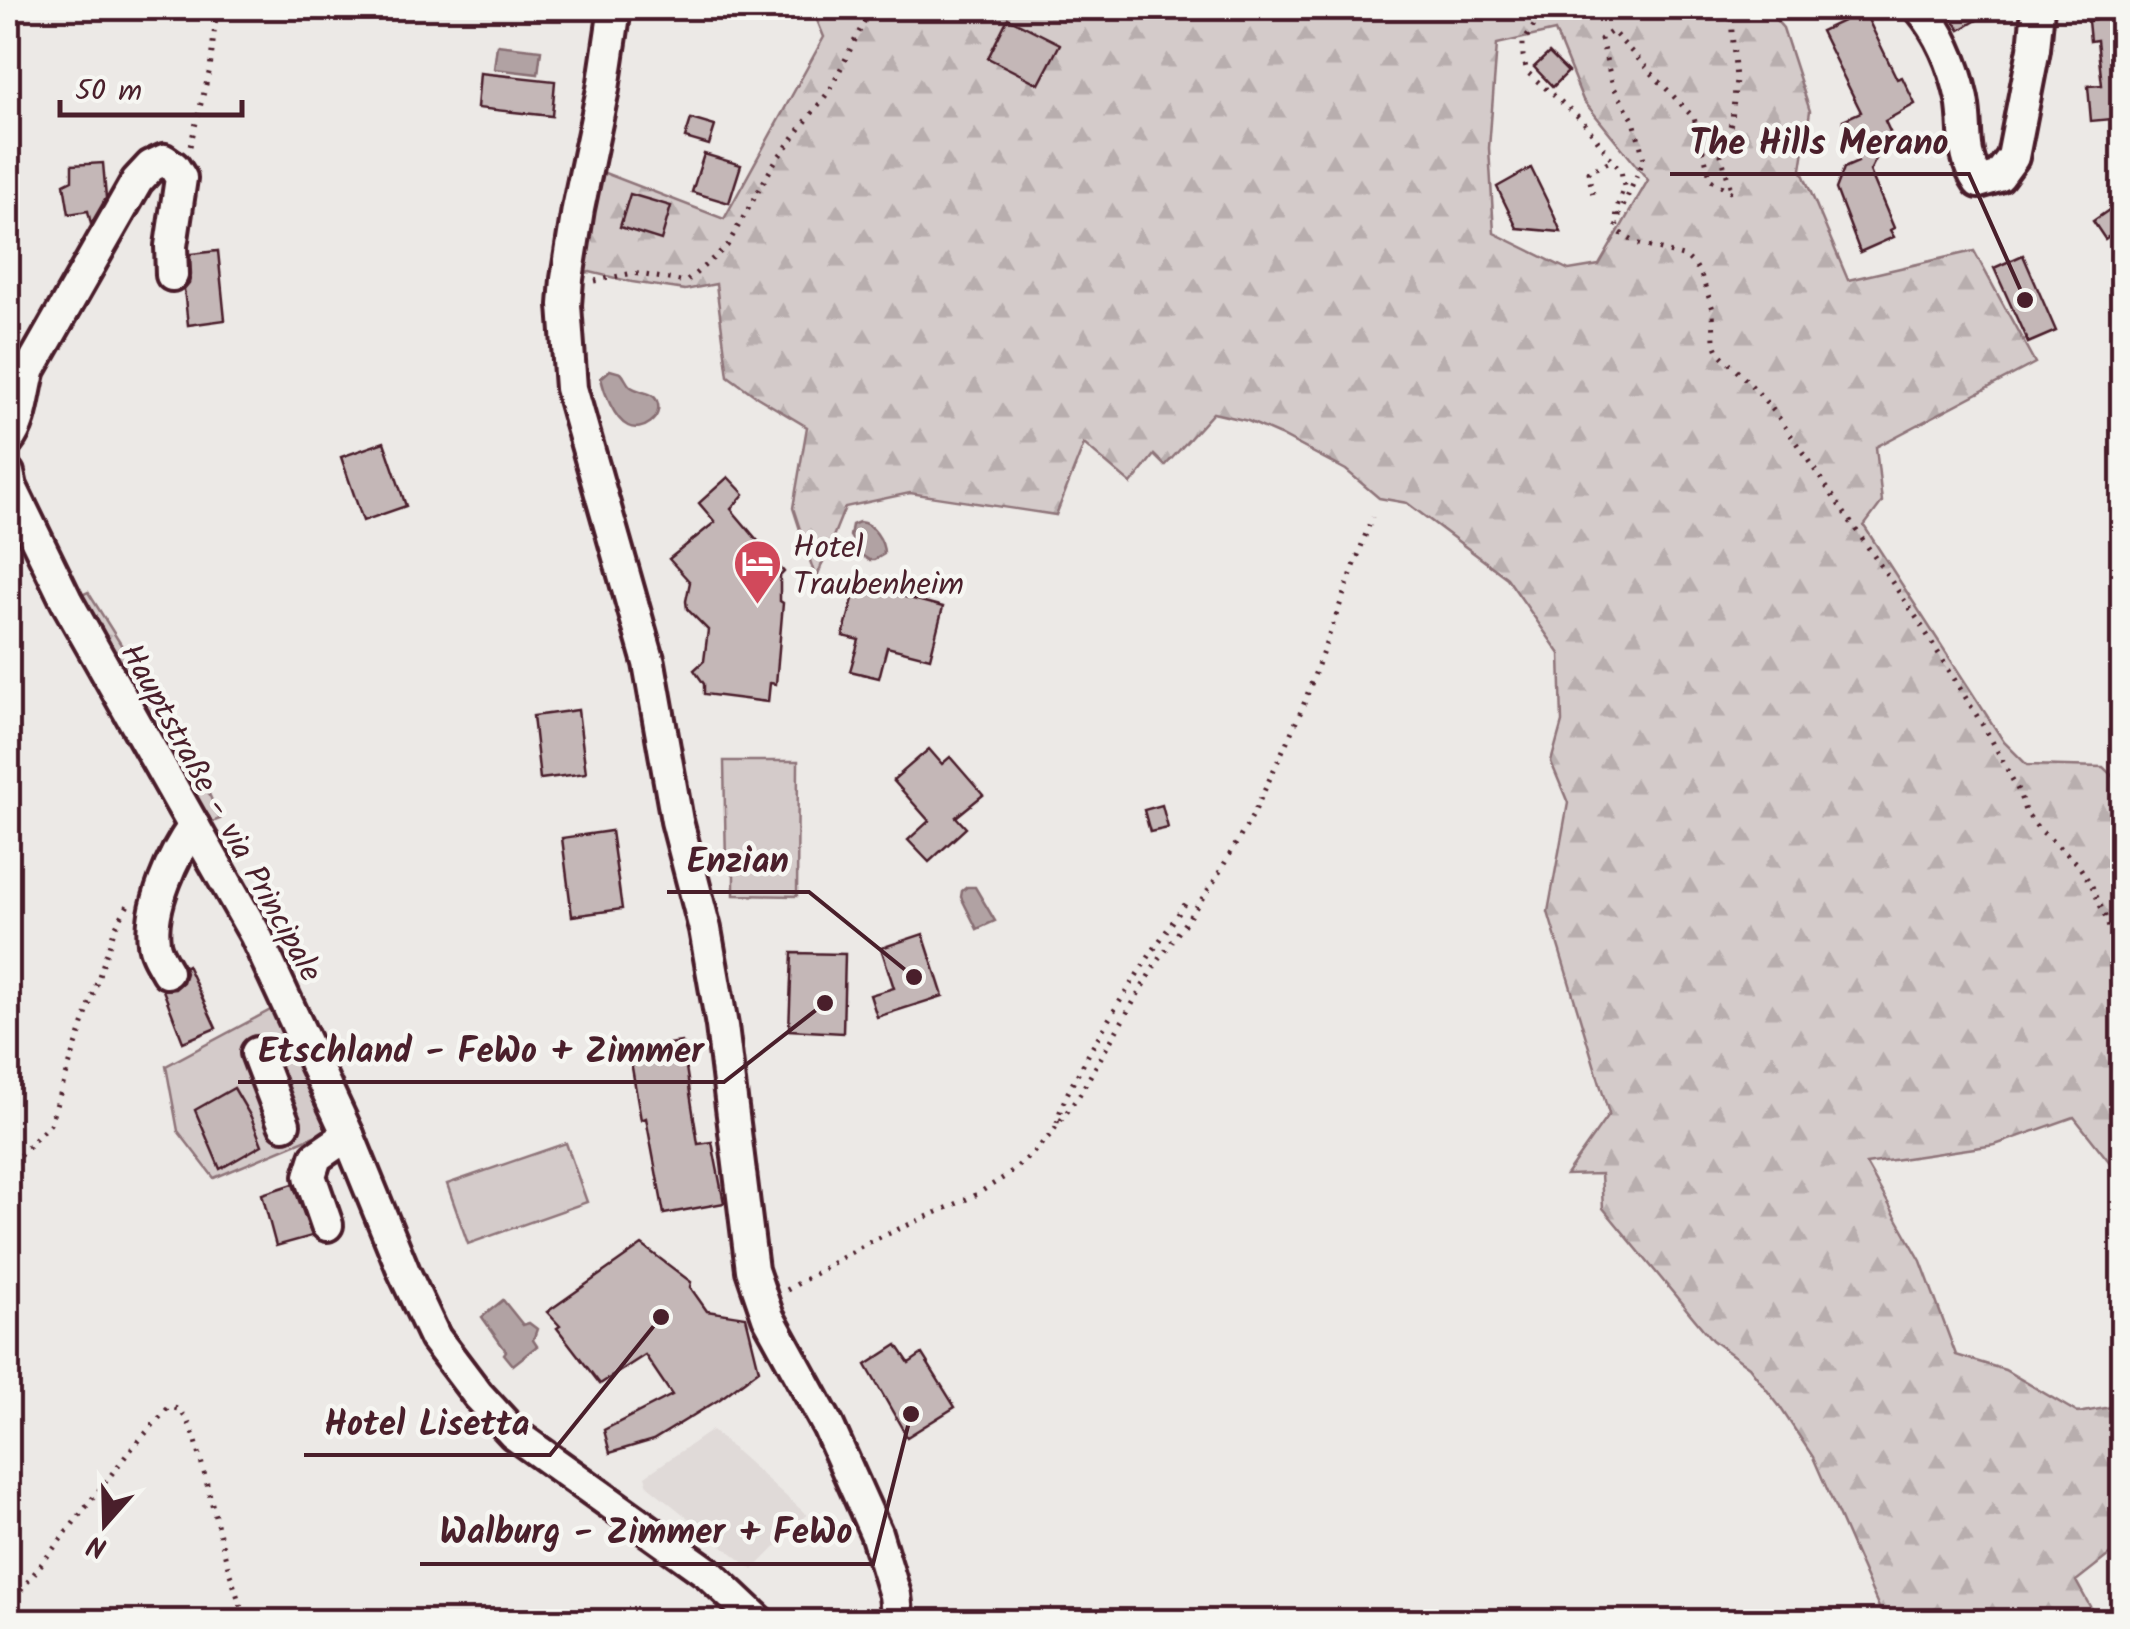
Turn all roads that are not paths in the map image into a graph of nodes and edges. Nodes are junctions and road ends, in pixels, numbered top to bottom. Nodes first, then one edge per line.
1 (615, 8) edge
2 (1920, 8) edge
3 (2038, 8) edge
4 (172, 276) dead end
5 (8, 440) edge
6 (8, 473) edge
7 (194, 826) junction
8 (166, 972) dead end
9 (293, 1016) junction
10 (284, 1124) dead end
11 (348, 1135) junction
12 (328, 1225) dead end
13 (760, 1622) edge
14 (898, 1622) edge

1 - 14 street
2 - 3 street
4 - 5 street
6 - 7 street, Hauptstraße - via Principale
7 - 8 street
7 - 9 street, Hauptstraße - via Principale
9 - 10 street
9 - 11 street, Hauptstraße - via Principale
11 - 12 street
11 - 13 street, Hauptstraße - via Principale

